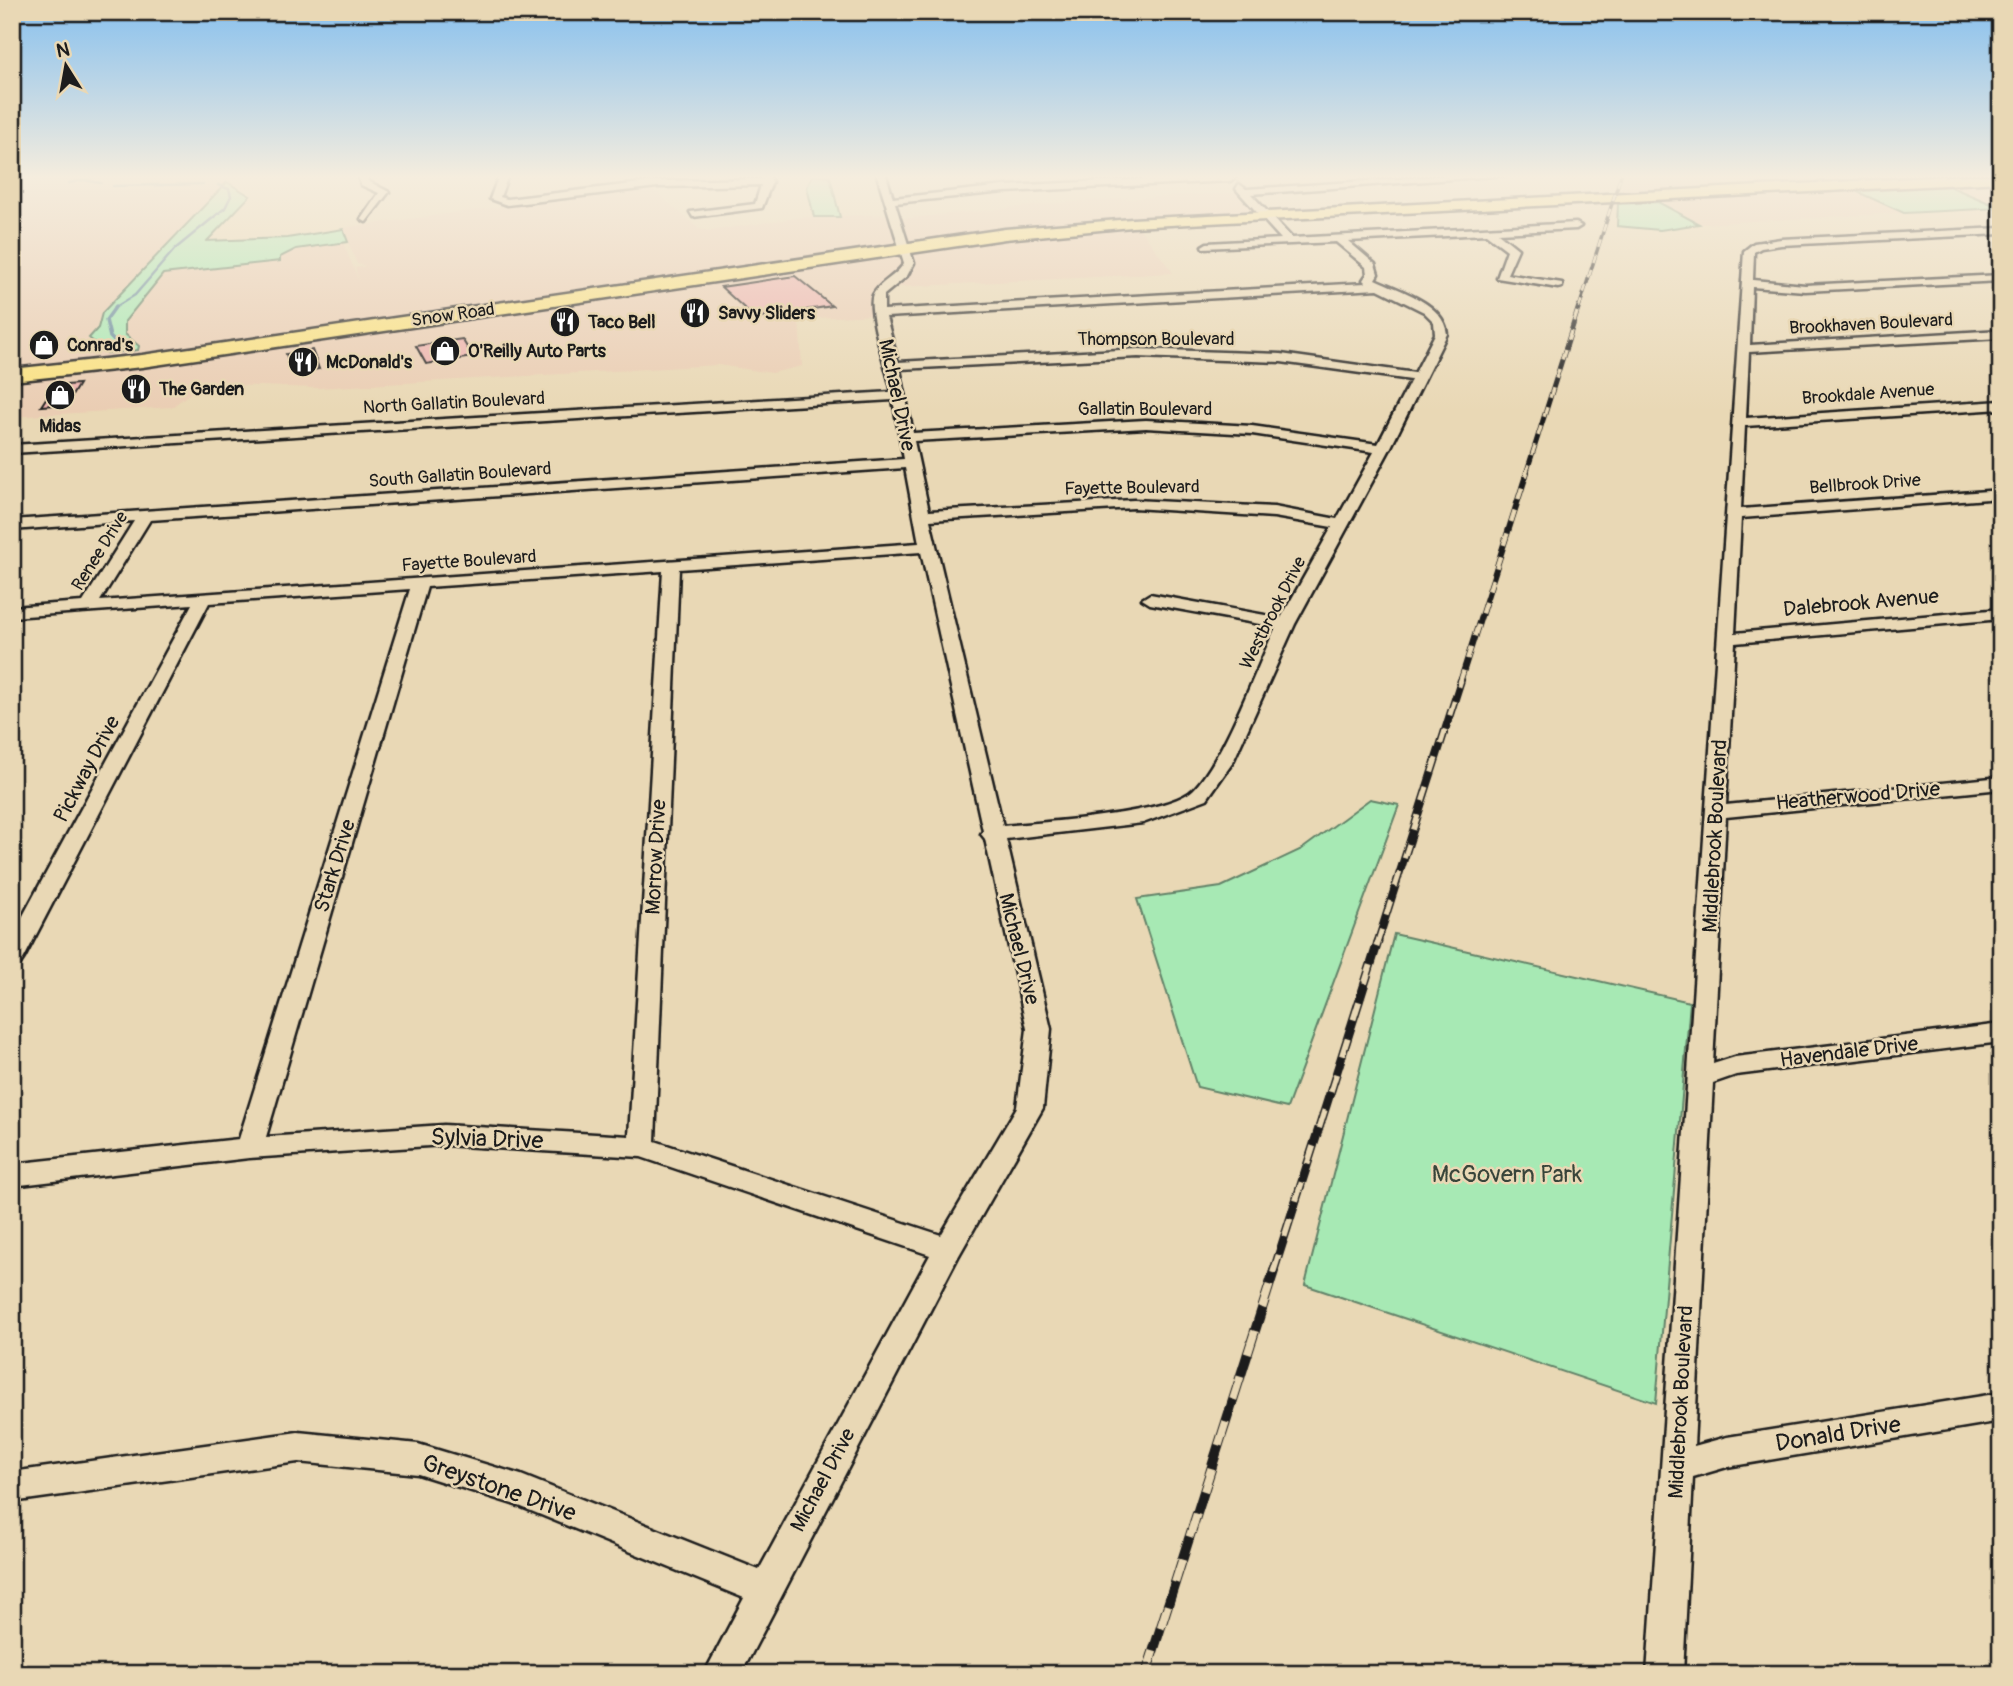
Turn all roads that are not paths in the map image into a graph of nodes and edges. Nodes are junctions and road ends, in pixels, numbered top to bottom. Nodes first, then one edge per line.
1 (860, 254) edge
2 (907, 254) edge
3 (1356, 254) edge
4 (1511, 254) edge
5 (1749, 254) edge
6 (2001, 278) edge
7 (1747, 283) junction
8 (1558, 285) dead end
9 (1379, 286) junction
10 (879, 314) junction
11 (2001, 334) edge
12 (1743, 349) junction
13 (893, 366) junction
14 (12, 374) edge
15 (1418, 377) junction
16 (897, 396) junction
17 (2001, 405) edge
18 (1739, 422) junction
19 (905, 438) junction
20 (12, 449) edge
21 (1383, 449) junction
22 (911, 463) junction
23 (2001, 494) edge
24 (1733, 514) junction
25 (145, 516) junction
26 (922, 516) junction
27 (1341, 524) junction
28 (12, 525) edge
29 (928, 547) junction
30 (671, 567) junction
31 (420, 583) junction
32 (1150, 599) dead end
33 (202, 601) junction
34 (88, 607) junction
35 (12, 612) edge
36 (2001, 614) edge
37 (1286, 624) junction
38 (1726, 639) junction
39 (2001, 783) edge
40 (1715, 813) junction
41 (991, 834) junction
42 (12, 958) edge
43 (2001, 1034) edge
44 (1699, 1078) junction
45 (642, 1147) junction
46 (249, 1148) junction
47 (12, 1175) edge
48 (948, 1249) junction
49 (2001, 1407) edge
50 (1677, 1466) junction
51 (12, 1487) edge
52 (765, 1589) junction
53 (722, 1674) edge
54 (1665, 1674) edge

1 - 14 main road, Snow Road
2 - 10 street, Michael Drive
3 - 9 street
4 - 8 street
5 - 7 street, Middlebrook Boulevard
6 - 7 street
7 - 12 street, Middlebrook Boulevard
9 - 10 street
9 - 15 street, Westbrook Drive
10 - 13 street, Michael Drive
11 - 12 street, Brookhaven Boulevard
12 - 18 street, Middlebrook Boulevard
13 - 15 street, Thompson Boulevard
13 - 16 street, Michael Drive
15 - 21 street, Westbrook Drive
16 - 19 street, Michael Drive
16 - 20 street, North Gallatin Boulevard
17 - 18 street, Brookdale Avenue
18 - 24 street, Middlebrook Boulevard
19 - 21 street, Gallatin Boulevard
19 - 22 street, Michael Drive
21 - 27 street, Westbrook Drive
22 - 25 street, South Gallatin Boulevard
22 - 26 street, Michael Drive
23 - 24 street, Bellbrook Drive
24 - 38 street, Middlebrook Boulevard
25 - 28 street, South Gallatin Boulevard
25 - 34 street, Renee Drive
26 - 27 street, Fayette Boulevard
26 - 29 street, Michael Drive
27 - 37 street, Westbrook Drive
29 - 30 street, Fayette Boulevard
29 - 41 street, Michael Drive
30 - 31 street, Fayette Boulevard
30 - 45 street, Morrow Drive
31 - 33 street, Fayette Boulevard
31 - 46 street, Stark Drive
32 - 37 street
33 - 34 street, Fayette Boulevard
33 - 42 street, Pickway Drive
34 - 35 street, Fayette Boulevard
36 - 38 street, Dalebrook Avenue
37 - 41 street, Westbrook Drive
38 - 40 street, Middlebrook Boulevard
39 - 40 street, Heatherwood Drive
40 - 44 street, Middlebrook Boulevard
41 - 48 street, Michael Drive
43 - 44 street, Havendale Drive
44 - 50 street, Middlebrook Boulevard
45 - 46 street, Sylvia Drive
45 - 48 street, Sylvia Drive
46 - 47 street, Sylvia Drive
48 - 52 street, Michael Drive
49 - 50 street, Donald Drive
50 - 54 street, Middlebrook Boulevard
51 - 52 street, Greystone Drive
52 - 53 street, Michael Drive

